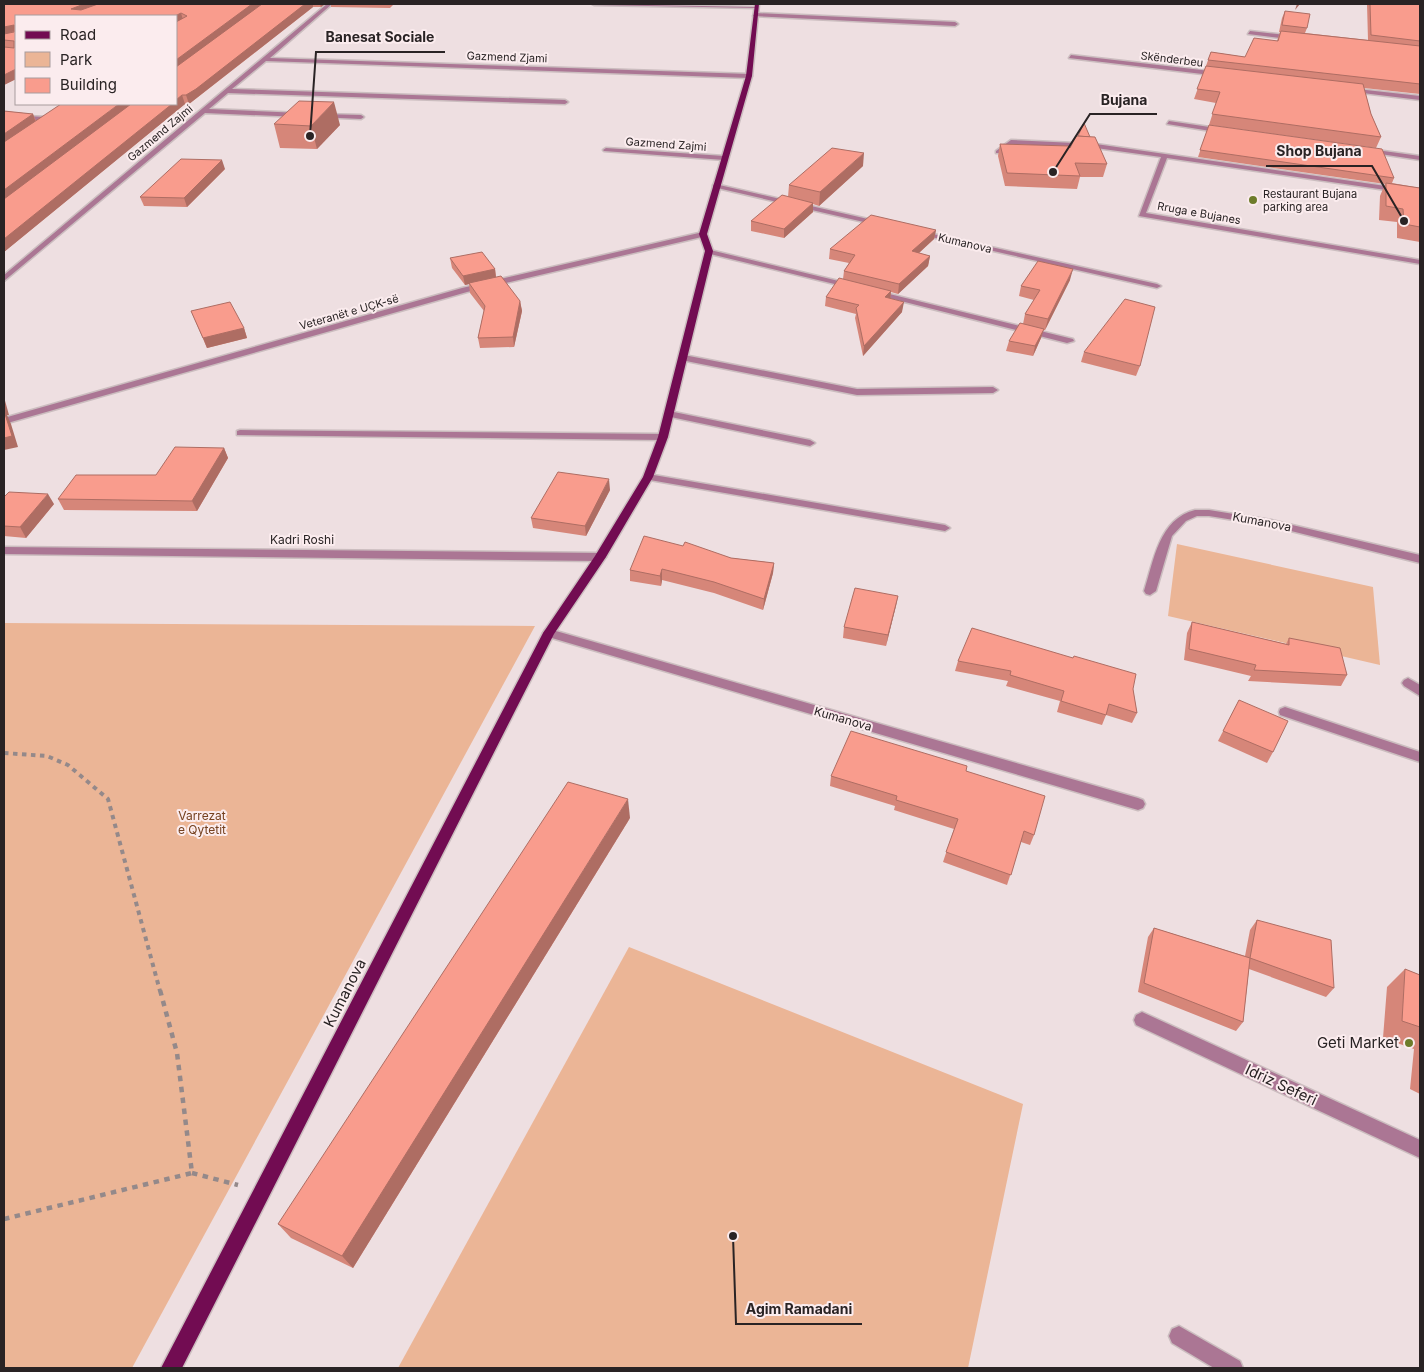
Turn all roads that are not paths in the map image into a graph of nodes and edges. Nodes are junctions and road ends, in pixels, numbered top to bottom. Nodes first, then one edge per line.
1 (330, 4) edge
2 (594, 4) edge
3 (756, 9) edge
4 (955, 24) dead end
5 (1250, 33) dead end
6 (1307, 39) edge
7 (1071, 57) dead end
8 (264, 59) junction
9 (1224, 75) edge
10 (749, 76) junction
11 (1341, 89) edge
12 (227, 91) junction
13 (1420, 98) edge
14 (565, 102) dead end
15 (202, 111) junction
16 (55, 114) edge
17 (304, 115) edge
18 (314, 116) edge
19 (360, 117) dead end
20 (4, 118) edge
21 (47, 119) junction
22 (1168, 123) dead end
23 (40, 124) edge
24 (1234, 132) edge
25 (606, 150) dead end
26 (1364, 150) edge
27 (998, 152) dead end
28 (1165, 156) junction
29 (724, 158) junction
30 (1420, 158) edge
31 (715, 186) junction
32 (1420, 193) edge
33 (888, 225) edge
34 (907, 230) edge
35 (703, 234) junction
36 (709, 251) junction
37 (1420, 262) edge
38 (4, 279) edge
39 (1157, 286) dead end
40 (861, 289) edge
41 (870, 291) edge
42 (1070, 341) dead end
43 (684, 358) junction
44 (993, 390) dead end
45 (669, 414) junction
46 (4, 421) edge
47 (240, 433) dead end
48 (663, 437) junction
49 (810, 443) dead end
50 (648, 478) junction
51 (945, 528) dead end
52 (4, 550) edge
53 (600, 557) junction
54 (1420, 558) edge
55 (1150, 591) dead end
56 (549, 633) junction
57 (1408, 683) dead end
58 (1420, 691) edge
59 (1284, 712) dead end
60 (1420, 757) edge
61 (1138, 804) dead end
62 (1142, 1020) dead end
63 (1420, 1149) edge
64 (1179, 1336) dead end
65 (171, 1368) edge
66 (1233, 1368) edge

1 - 8 street, Gazmend Zajmi
2 - 3 street
3 - 4 street
3 - 10 main road
5 - 6 street
7 - 9 street, Skënderbeu
8 - 10 street, Gazmend Zjami
8 - 12 street, Gazmend Zajmi
10 - 29 main road
11 - 13 street
12 - 14 street
12 - 15 street, Gazmend Zajmi
15 - 17 street
15 - 38 street, Gazmend Zajmi
16 - 21 street
18 - 19 street
20 - 21 street
21 - 23 street
22 - 24 street
25 - 29 street, Gazmend Zajmi
26 - 30 street
27 - 28 street
28 - 32 street
28 - 37 street, Rruga e Bujanes
29 - 31 main road
31 - 33 street
31 - 35 main road
34 - 39 street, Kumanova
35 - 36 main road
35 - 46 street, Veteranët e UÇK-së
36 - 40 street
36 - 43 main road, Kumanova
41 - 42 street
43 - 44 street
43 - 45 main road, Kumanova
45 - 48 main road, Kumanova
45 - 49 street
47 - 48 street
48 - 50 main road, Kumanova
50 - 51 street
50 - 53 main road, Kumanova
52 - 53 street, Kadri Roshi
53 - 56 main road, Kumanova
54 - 55 street, Kumanova
56 - 61 street, Kumanova
56 - 65 main road, Kumanova
57 - 58 street
59 - 60 street
62 - 63 street, Idriz Seferi
64 - 66 street

